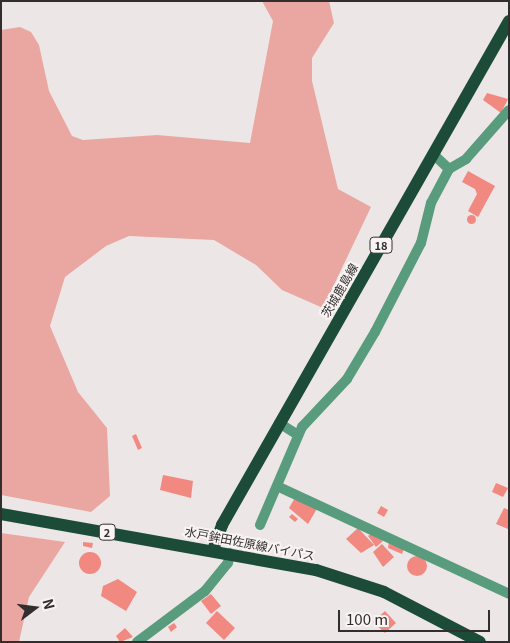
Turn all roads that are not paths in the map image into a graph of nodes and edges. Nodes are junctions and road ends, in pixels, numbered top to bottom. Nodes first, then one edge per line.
1 (509, 21) edge
2 (509, 110) edge
3 (433, 154) junction
4 (449, 169) junction
5 (280, 423) junction
6 (298, 436) junction
7 (279, 487) junction
8 (1, 514) edge
9 (260, 525) dead end
10 (213, 550) junction
11 (230, 553) junction
12 (509, 594) edge
13 (137, 642) edge
14 (480, 642) edge

1 - 3 main road, 茨城鹿島線 / 18
2 - 4 street
3 - 4 street
3 - 5 main road, 茨城鹿島線 / 18
4 - 6 street
5 - 6 street
5 - 10 main road, 茨城鹿島線 / 18
6 - 7 street
7 - 9 street
7 - 12 street
8 - 10 main road, 水戸鉾田佐原線バイパス / 2
10 - 11 main road, 水戸鉾田佐原線バイパス / 2
11 - 13 street
11 - 14 main road, 水戸鉾田佐原線バイパス / 2

